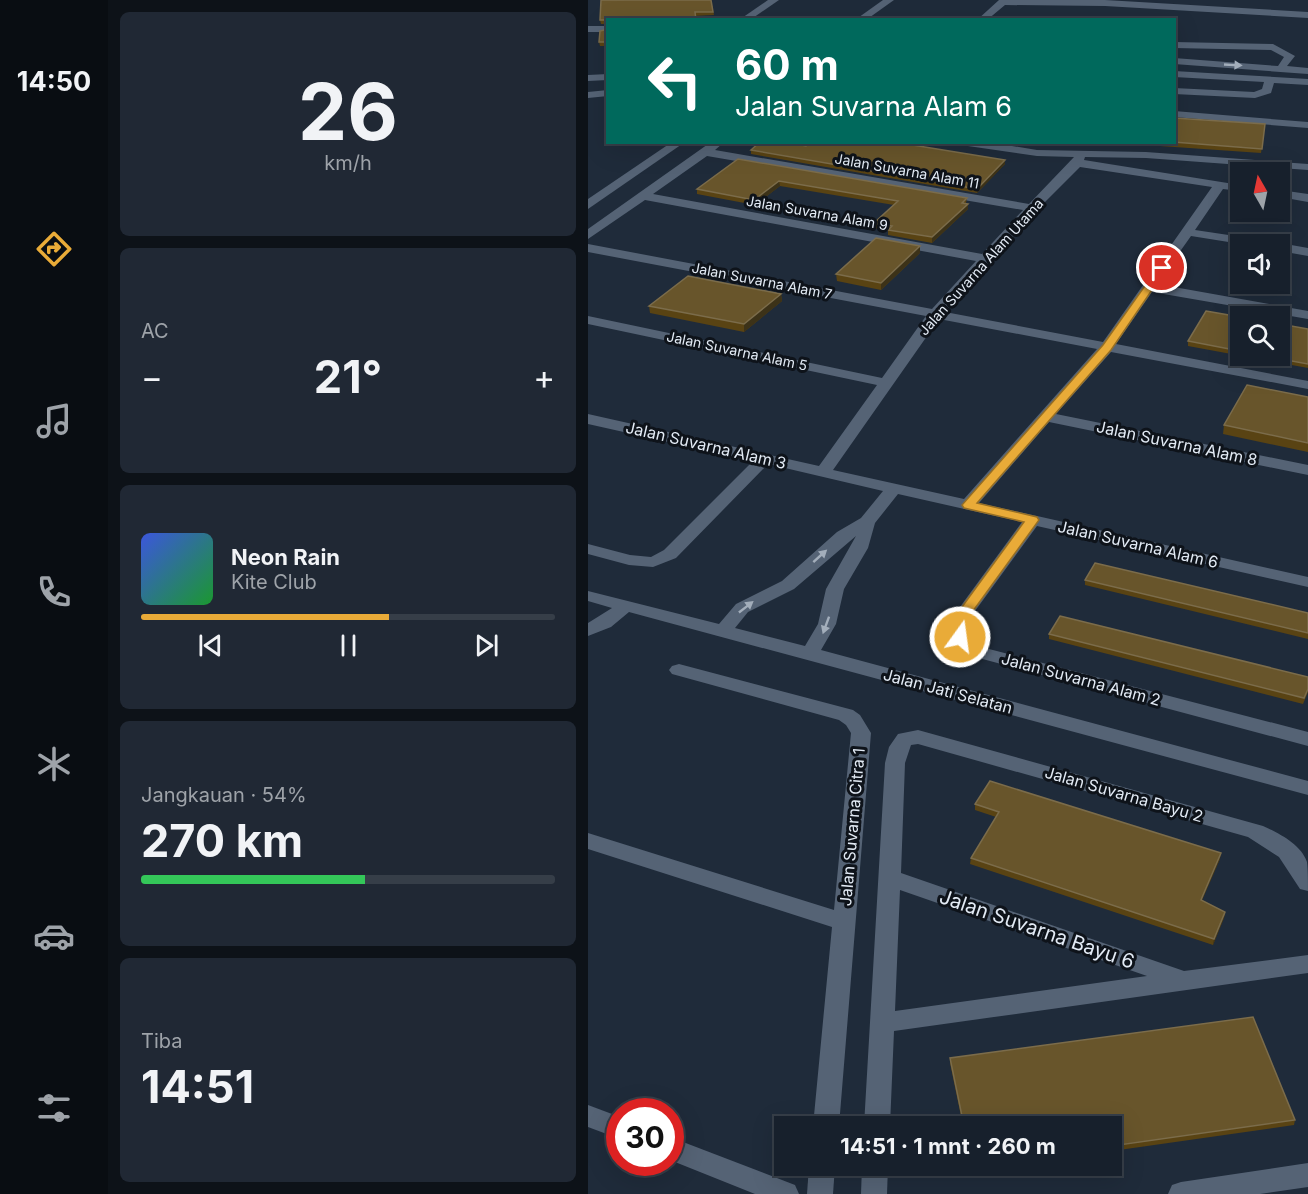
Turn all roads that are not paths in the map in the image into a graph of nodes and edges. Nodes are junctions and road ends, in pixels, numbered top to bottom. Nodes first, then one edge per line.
1 (774, 0) edge
2 (889, 0) edge
3 (1191, 0) edge
4 (1004, 1) edge
5 (1227, 9) junction
6 (1308, 15) edge
7 (746, 18) edge
8 (862, 18) edge
9 (983, 18) edge
10 (606, 28) edge
11 (588, 29) edge
12 (1176, 45) edge
13 (1176, 61) edge
14 (1281, 68) junction
15 (1308, 71) edge
16 (1176, 74) edge
17 (606, 77) edge
18 (588, 78) edge
19 (1269, 81) junction
20 (1308, 82) edge
21 (1176, 91) edge
22 (606, 93) edge
23 (588, 95) edge
24 (1176, 114) edge
25 (1308, 126) edge
26 (677, 144) edge
27 (716, 144) edge
28 (973, 144) edge
29 (706, 152) junction
30 (1079, 158) junction
31 (1308, 167) edge
32 (1220, 185) junction
33 (1230, 186) edge
34 (1290, 195) edge
35 (644, 196) junction
36 (1308, 198) edge
37 (588, 205) edge
38 (1032, 208) junction
39 (1187, 232) junction
40 (588, 235) edge
41 (1230, 239) edge
42 (588, 248) edge
43 (1290, 249) edge
44 (1308, 252) edge
45 (986, 259) junction
46 (1149, 286) junction
47 (935, 314) junction
48 (1308, 315) edge
49 (588, 320) edge
50 (1107, 347) junction
51 (886, 383) junction
52 (1308, 386) edge
53 (1046, 417) junction
54 (588, 419) edge
55 (764, 459) junction
56 (1308, 470) edge
57 (823, 472) junction
58 (894, 488) junction
59 (968, 505) junction
60 (1032, 520) junction
61 (867, 522) junction
62 (588, 549) edge
63 (1308, 582) edge
64 (588, 597) edge
65 (626, 606) junction
66 (588, 630) edge
67 (723, 631) junction
68 (808, 653) junction
69 (679, 670) dead end
70 (1308, 739) edge
71 (1308, 788) edge
72 (588, 841) edge
73 (890, 878) junction
74 (1308, 883) edge
75 (843, 922) junction
76 (1308, 964) edge
77 (1184, 980) junction
78 (883, 1023) junction
79 (588, 1116) edge
80 (827, 1116) edge
81 (878, 1116) edge
82 (606, 1123) edge
83 (684, 1154) edge
84 (1308, 1175) edge
85 (821, 1176) edge
86 (875, 1176) edge
87 (786, 1194) edge
88 (820, 1194) edge
89 (874, 1194) edge
90 (1181, 1194) edge

1 - 7 street
2 - 8 street
3 - 5 street
4 - 5 street
4 - 9 street
5 - 6 street
10 - 11 street
12 - 14 street
13 -> 14 street
14 - 15 street
16 - 19 street
17 - 18 street
19 - 20 street
19 - 21 street
22 - 23 street
24 - 25 street
26 - 37 street
27 - 29 street
28 - 30 street
29 - 35 street
29 - 38 street, Jalan Suvarna Alam 11
30 - 31 street
30 - 32 street
30 - 38 street, Jalan Suvarna Alam Utama
32 - 33 street
32 - 39 street
34 - 36 street
35 - 40 street
35 - 45 street, Jalan Suvarna Alam 9
38 - 45 street, Jalan Suvarna Alam Utama
39 - 41 street
39 - 46 street
42 - 47 street, Jalan Suvarna Alam 7
43 - 44 street
45 - 47 street, Jalan Suvarna Alam Utama
46 - 48 street
46 - 50 street
47 - 50 street, Jalan Suvarna Alam 7
47 - 51 street, Jalan Suvarna Alam Utama
49 - 51 street, Jalan Suvarna Alam 5
50 - 52 street, Jalan Suvarna Alam 7
50 - 53 street
51 - 57 street, Jalan Suvarna Alam Utama
53 - 56 street, Jalan Suvarna Alam 8
53 - 59 street
54 - 55 street, Jalan Suvarna Alam 3
55 - 57 street, Jalan Suvarna Alam 3
55 - 62 street
57 - 58 street, Jalan Suvarna Alam 3
58 - 59 street, Jalan Suvarna Alam 6
58 - 61 street
59 - 60 street, Jalan Suvarna Alam 6
60 - 63 street, Jalan Suvarna Alam 6
60 - 70 street, Jalan Suvarna Alam 2
67 -> 61 street
61 -> 68 street
64 - 65 street, Jalan Jati Selatan
65 - 66 street
65 - 67 street, Jalan Jati Selatan
67 - 68 street, Jalan Jati Selatan
68 - 71 street, Jalan Jati Selatan
69 - 75 street, Jalan Suvarna Citra 1
72 - 75 street, Jalan Suvarna Citra 1
73 - 74 street, Jalan Suvarna Bayu 2
73 - 77 street, Jalan Suvarna Bayu 6
73 - 78 street
75 - 80 street
76 - 77 street, Jalan Suvarna Bayu 6
77 - 78 street, Jalan Suvarna Bayu 6
78 - 81 street
79 - 82 street
83 - 87 street
84 - 90 street
85 - 88 street
86 - 89 street

